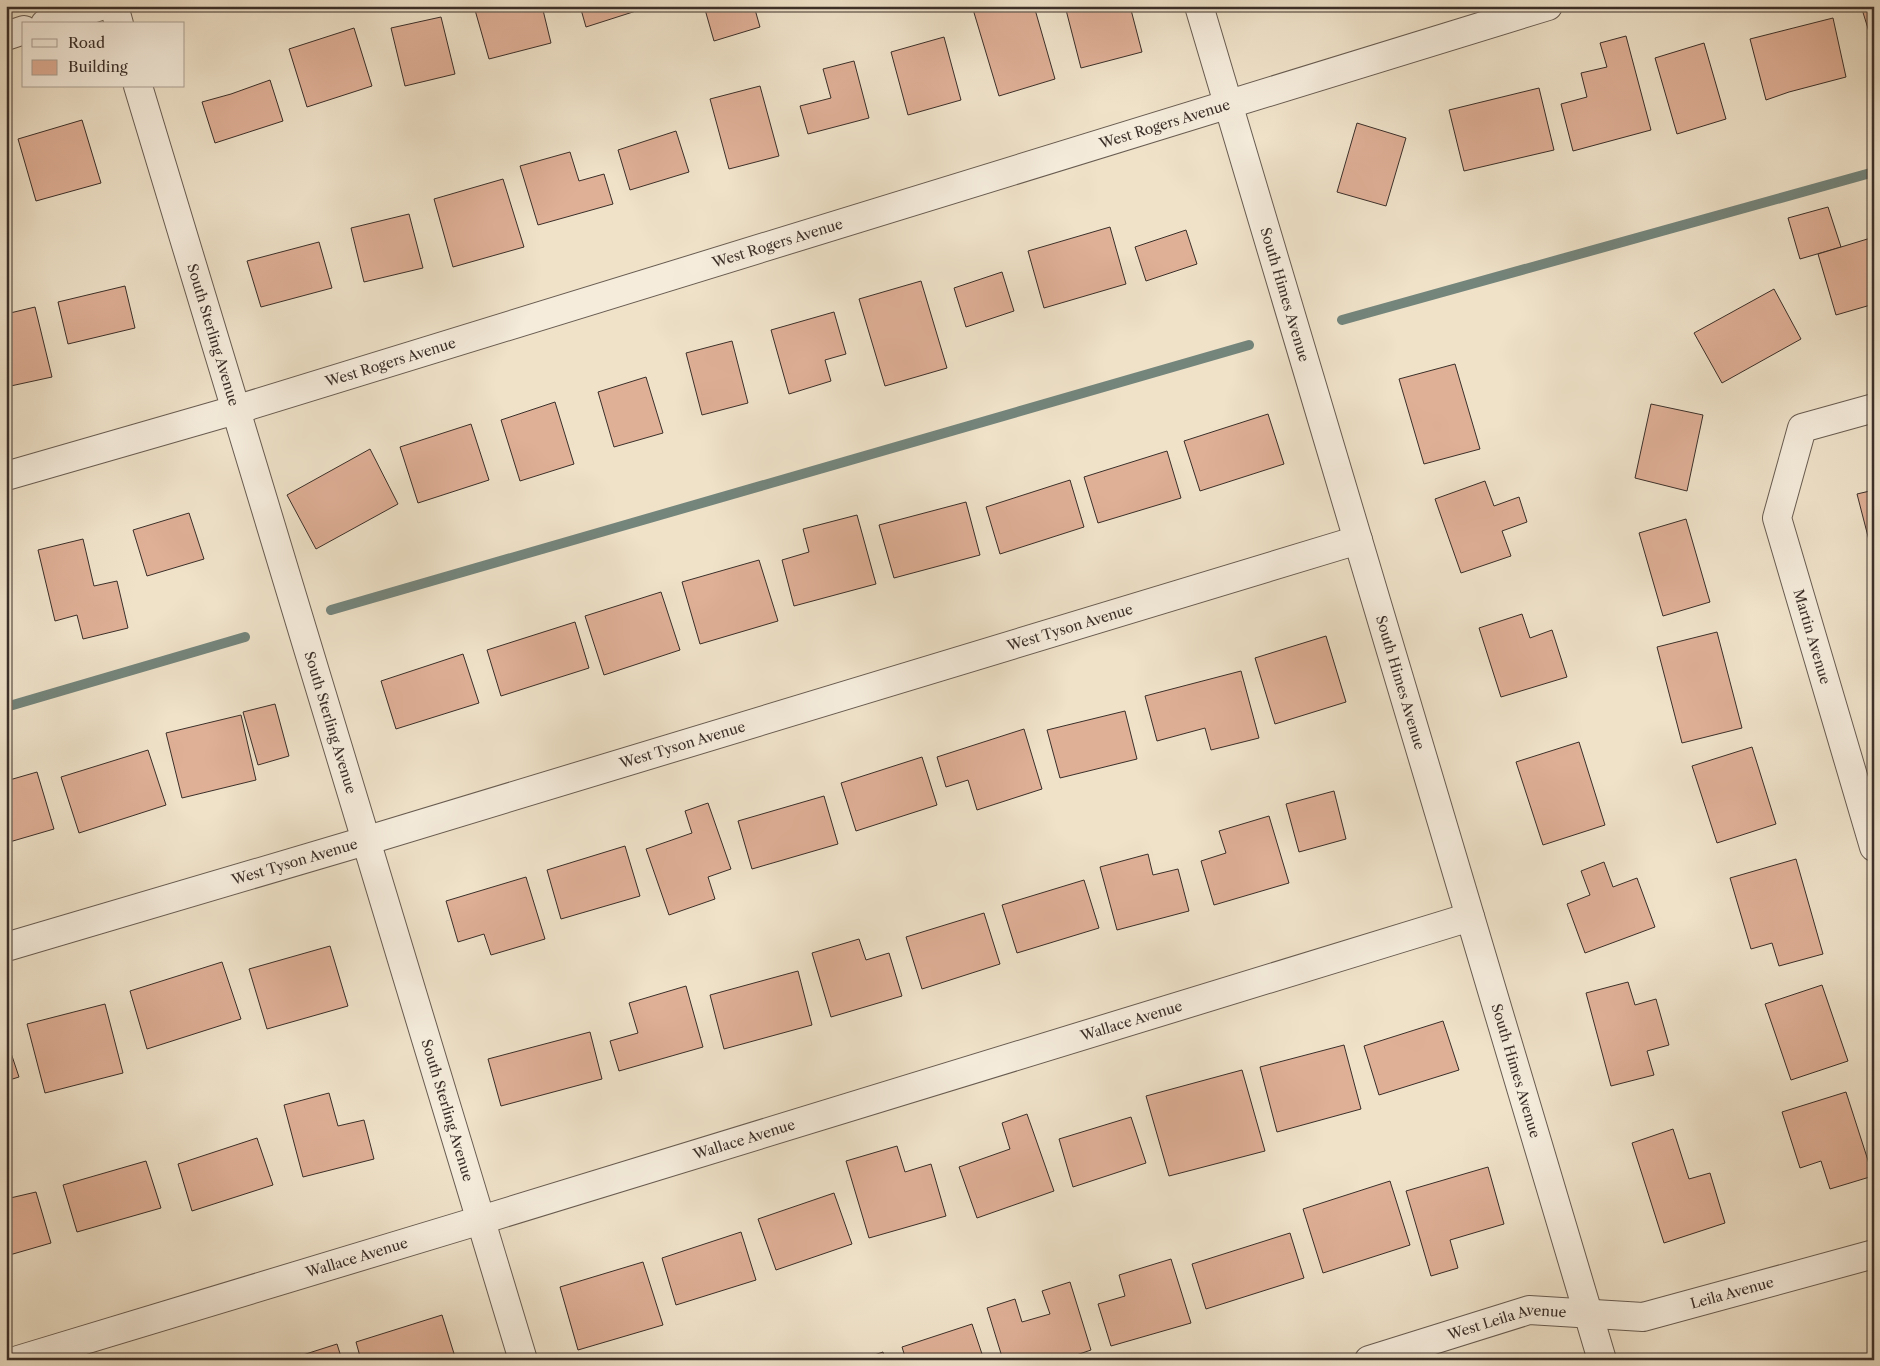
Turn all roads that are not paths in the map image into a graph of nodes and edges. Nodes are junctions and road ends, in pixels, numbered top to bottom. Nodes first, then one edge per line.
1 (101, 6) edge
2 (114, 6) edge
3 (1199, 6) edge
4 (1548, 6) edge
5 (51, 22) edge
6 (118, 22) edge
7 (22, 31) edge
8 (6, 36) edge
9 (139, 88) edge
10 (1228, 105) junction
11 (1874, 408) edge
12 (235, 410) junction
13 (6, 476) edge
14 (1358, 540) junction
15 (365, 841) junction
16 (1874, 847) edge
17 (1470, 917) junction
18 (6, 947) edge
19 (481, 1220) junction
20 (1874, 1254) edge
21 (1588, 1314) junction
22 (18, 1360) edge
23 (523, 1360) edge
24 (1369, 1360) edge
25 (1602, 1360) edge

1 - 5 street
2 - 6 street
3 - 10 street, South Himes Avenue
4 - 10 street, West Rogers Avenue
7 - 8 street
9 - 12 street, South Sterling Avenue
10 - 12 street, West Rogers Avenue
10 - 14 street, South Himes Avenue
11 - 16 street, Martin Avenue
12 - 13 street, West Rogers Avenue
12 - 15 street, South Sterling Avenue
14 - 15 street, West Tyson Avenue
14 - 17 street, South Himes Avenue
15 - 18 street, West Tyson Avenue
15 - 19 street, South Sterling Avenue
17 - 19 street, Wallace Avenue
17 - 21 street, South Himes Avenue
19 - 22 street, Wallace Avenue
19 - 23 street, South Sterling Avenue
20 - 21 street, Leila Avenue
21 - 24 street, West Leila Avenue
21 - 25 street, South Himes Avenue

